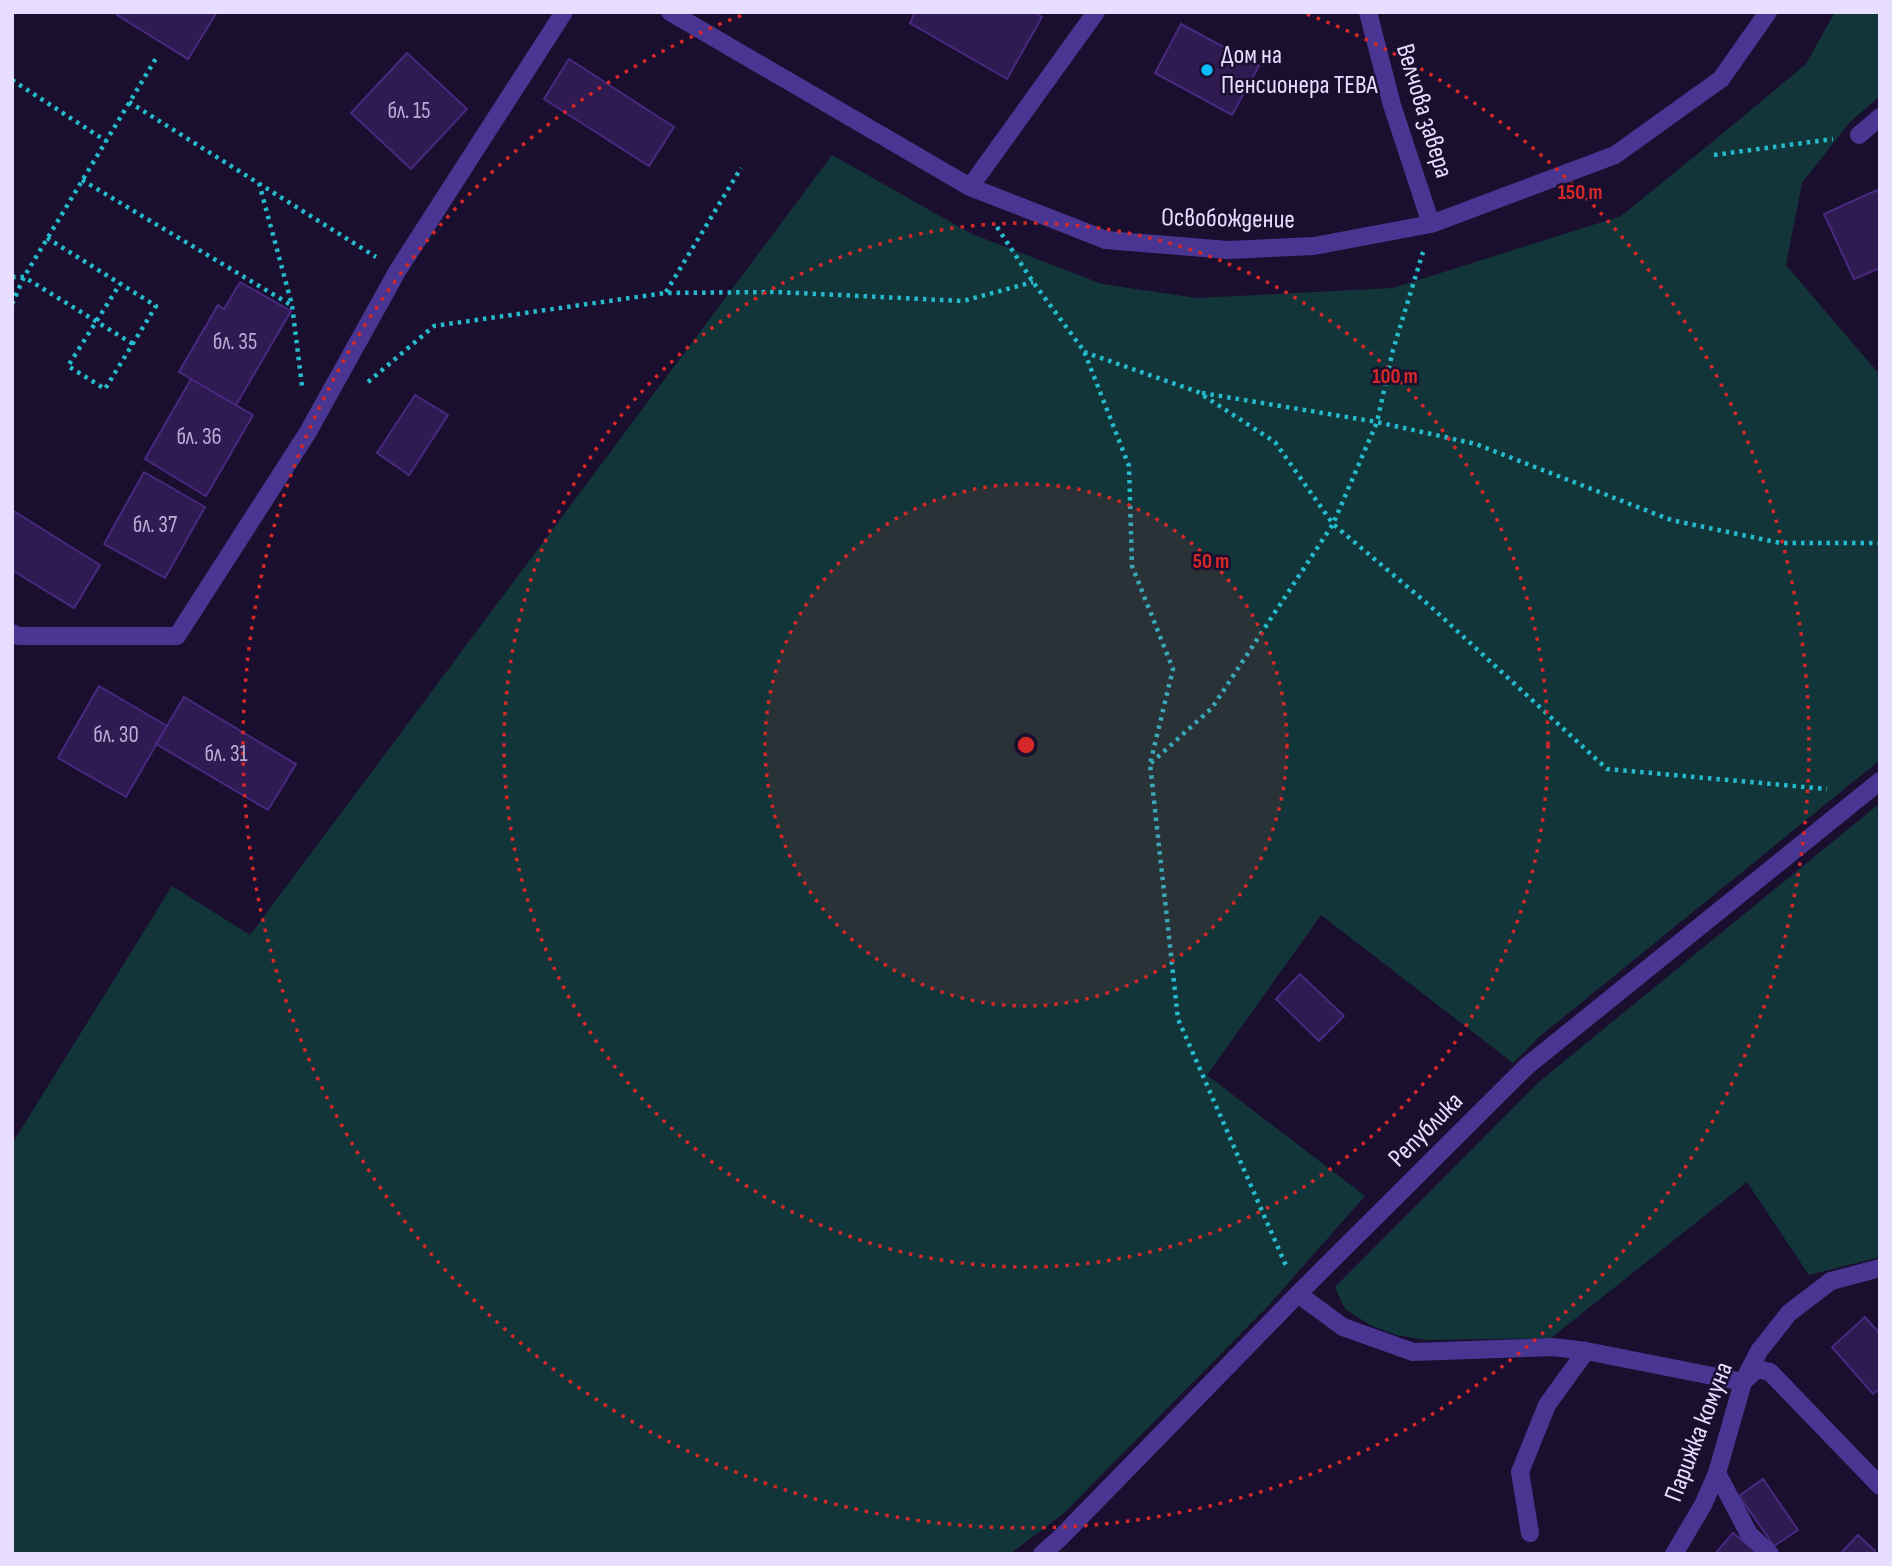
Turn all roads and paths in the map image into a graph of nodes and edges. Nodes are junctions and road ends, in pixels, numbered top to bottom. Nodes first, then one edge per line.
1 (564, 12) edge
2 (670, 12) edge
3 (1096, 12) edge
4 (1367, 12) edge
5 (1768, 12) edge
6 (158, 55) dead end
7 (12, 80) edge
8 (129, 102) junction
9 (1880, 117) edge
10 (1858, 135) joint
11 (106, 141) junction
12 (1714, 155) dead end
13 (741, 168) dead end
14 (82, 180) junction
15 (259, 183) junction
16 (970, 187) junction
17 (1431, 224) junction
18 (47, 239) junction
19 (398, 270) junction
20 (12, 277) edge
21 (24, 277) junction
22 (1033, 282) junction
23 (120, 284) junction
24 (665, 293) junction
25 (12, 304) edge
26 (292, 305) junction
27 (96, 321) junction
28 (133, 344) junction
29 (1084, 351) junction
30 (360, 388) dead end
31 (1198, 393) junction
32 (1377, 422) junction
33 (308, 432) junction
34 (1333, 524) junction
35 (1880, 544) edge
36 (14, 638) edge
37 (1150, 764) junction
38 (1880, 781) edge
39 (1865, 793) junction
40 (1880, 1268) edge
41 (1298, 1294) junction
42 (1586, 1351) junction
43 (1743, 1382) junction
44 (1717, 1473) junction
45 (1880, 1486) edge
46 (1530, 1533) dead end
47 (1042, 1554) edge
48 (1674, 1554) edge
49 (1770, 1554) edge

1 - 19 street
2 - 16 street, Освобождение
3 - 16 street
4 - 17 street, Велчова завера
5 - 17 street, Освобождение
6 - 8 path
7 - 11 path
8 - 11 path
8 - 15 path
9 - 10 street
10 - 12 path
11 - 14 path
13 - 24 path
14 - 18 path
14 - 26 path
15 - 19 path
15 - 26 path
16 - 17 street, Освобождение
16 - 22 path
17 - 32 path
18 - 21 path
18 - 23 path
19 - 33 street
20 - 21 path
21 - 25 path
21 - 27 path
22 - 24 path
22 - 29 path
23 - 27 path
23 - 28 path
24 - 30 path
26 - 33 path
27 - 28 path
27 - 28 path
29 - 31 path
29 - 37 path
31 - 32 path
31 - 34 path
32 - 34 path
32 - 35 path
33 - 36 street
34 - 37 path
34 - 39 path
37 - 41 path
38 - 39 street, Република
39 - 41 street, Република
40 - 43 street, Парижка комуна
41 - 42 street
41 - 47 street, Република
42 - 43 street
42 - 46 street
43 - 44 street, Парижка комуна
43 - 45 street
44 - 48 street, Парижка комуна
44 - 49 street

